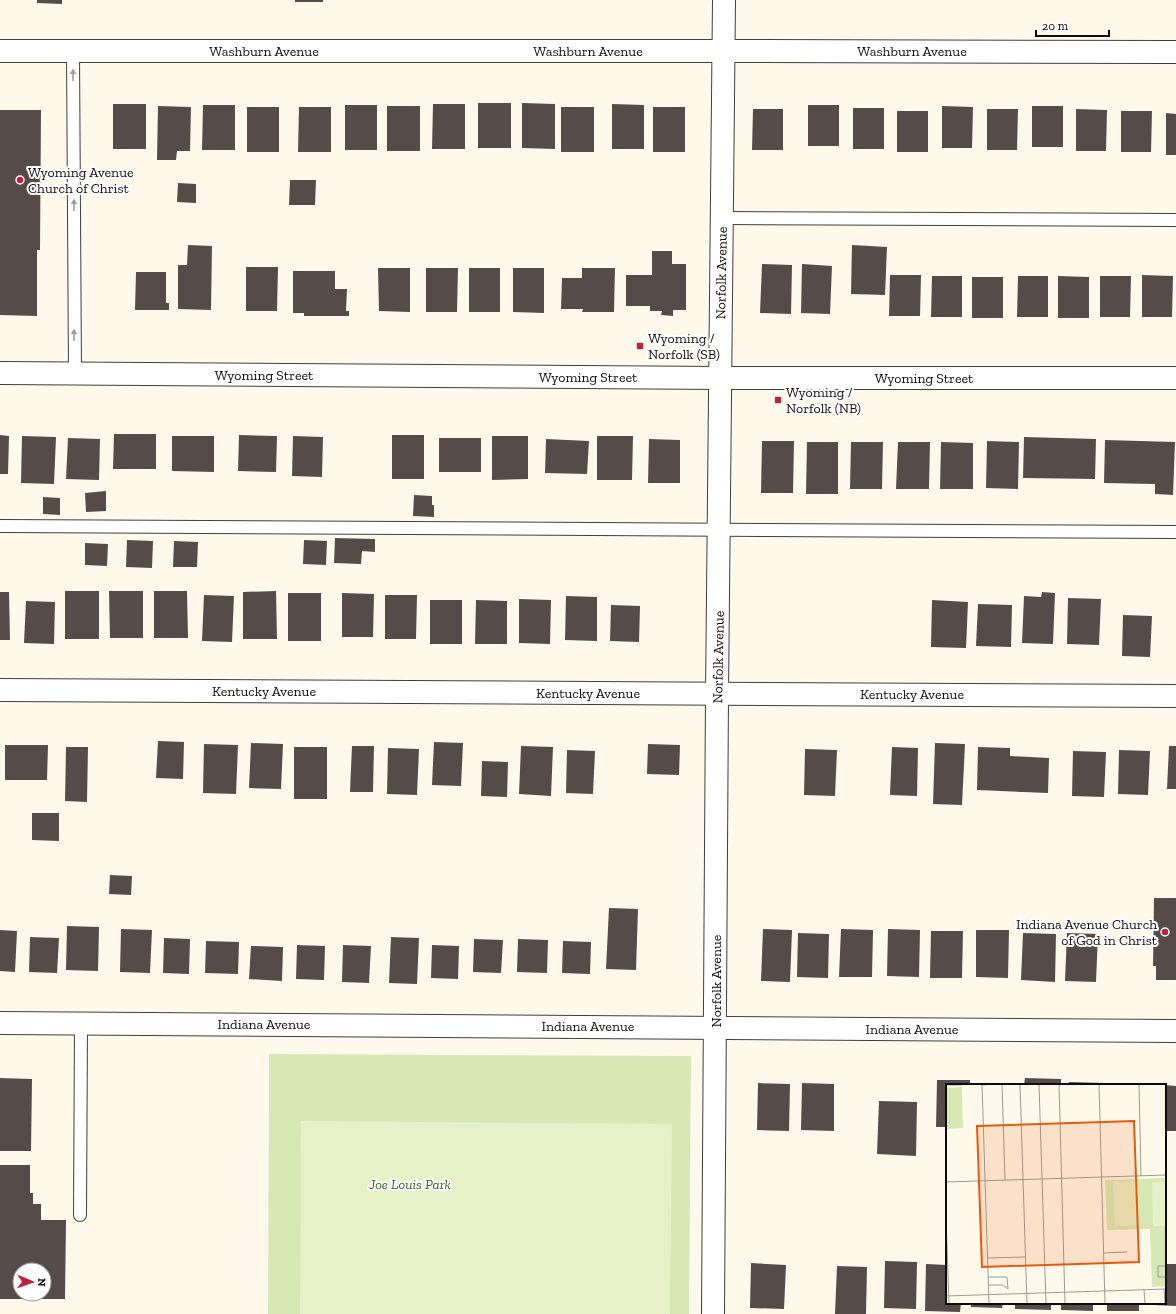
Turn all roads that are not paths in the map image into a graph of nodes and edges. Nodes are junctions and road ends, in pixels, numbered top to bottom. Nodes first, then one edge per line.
1 (724, 0) edge
2 (0, 51) edge
3 (73, 51) junction
4 (724, 51) junction
5 (1176, 52) edge
6 (722, 218) junction
7 (1176, 220) edge
8 (0, 373) edge
9 (75, 374) junction
10 (721, 378) junction
11 (1176, 378) edge
12 (0, 526) edge
13 (719, 530) junction
14 (1176, 532) edge
15 (0, 690) edge
16 (717, 694) junction
17 (1176, 696) edge
18 (0, 1023) edge
19 (81, 1023) junction
20 (715, 1027) junction
21 (1176, 1031) edge
22 (80, 1215) dead end
23 (713, 1314) edge

1 - 4 street, Norfolk Avenue
2 - 3 street, Washburn Avenue
3 - 4 street, Washburn Avenue
9 -> 3 lane
4 - 5 street, Washburn Avenue
4 - 6 street, Norfolk Avenue
6 - 7 lane
6 - 10 street, Norfolk Avenue
8 - 9 street, Wyoming Street
9 - 10 street, Wyoming Street
10 - 11 street, Wyoming Street
10 - 13 street, Norfolk Avenue
12 - 13 lane
13 - 14 lane
13 - 16 street, Norfolk Avenue
15 - 16 street, Kentucky Avenue
16 - 17 street, Kentucky Avenue
16 - 20 street, Norfolk Avenue
18 - 19 street, Indiana Avenue
19 - 20 street, Indiana Avenue
19 - 22 lane
20 - 21 street, Indiana Avenue
20 - 23 street, Norfolk Avenue

